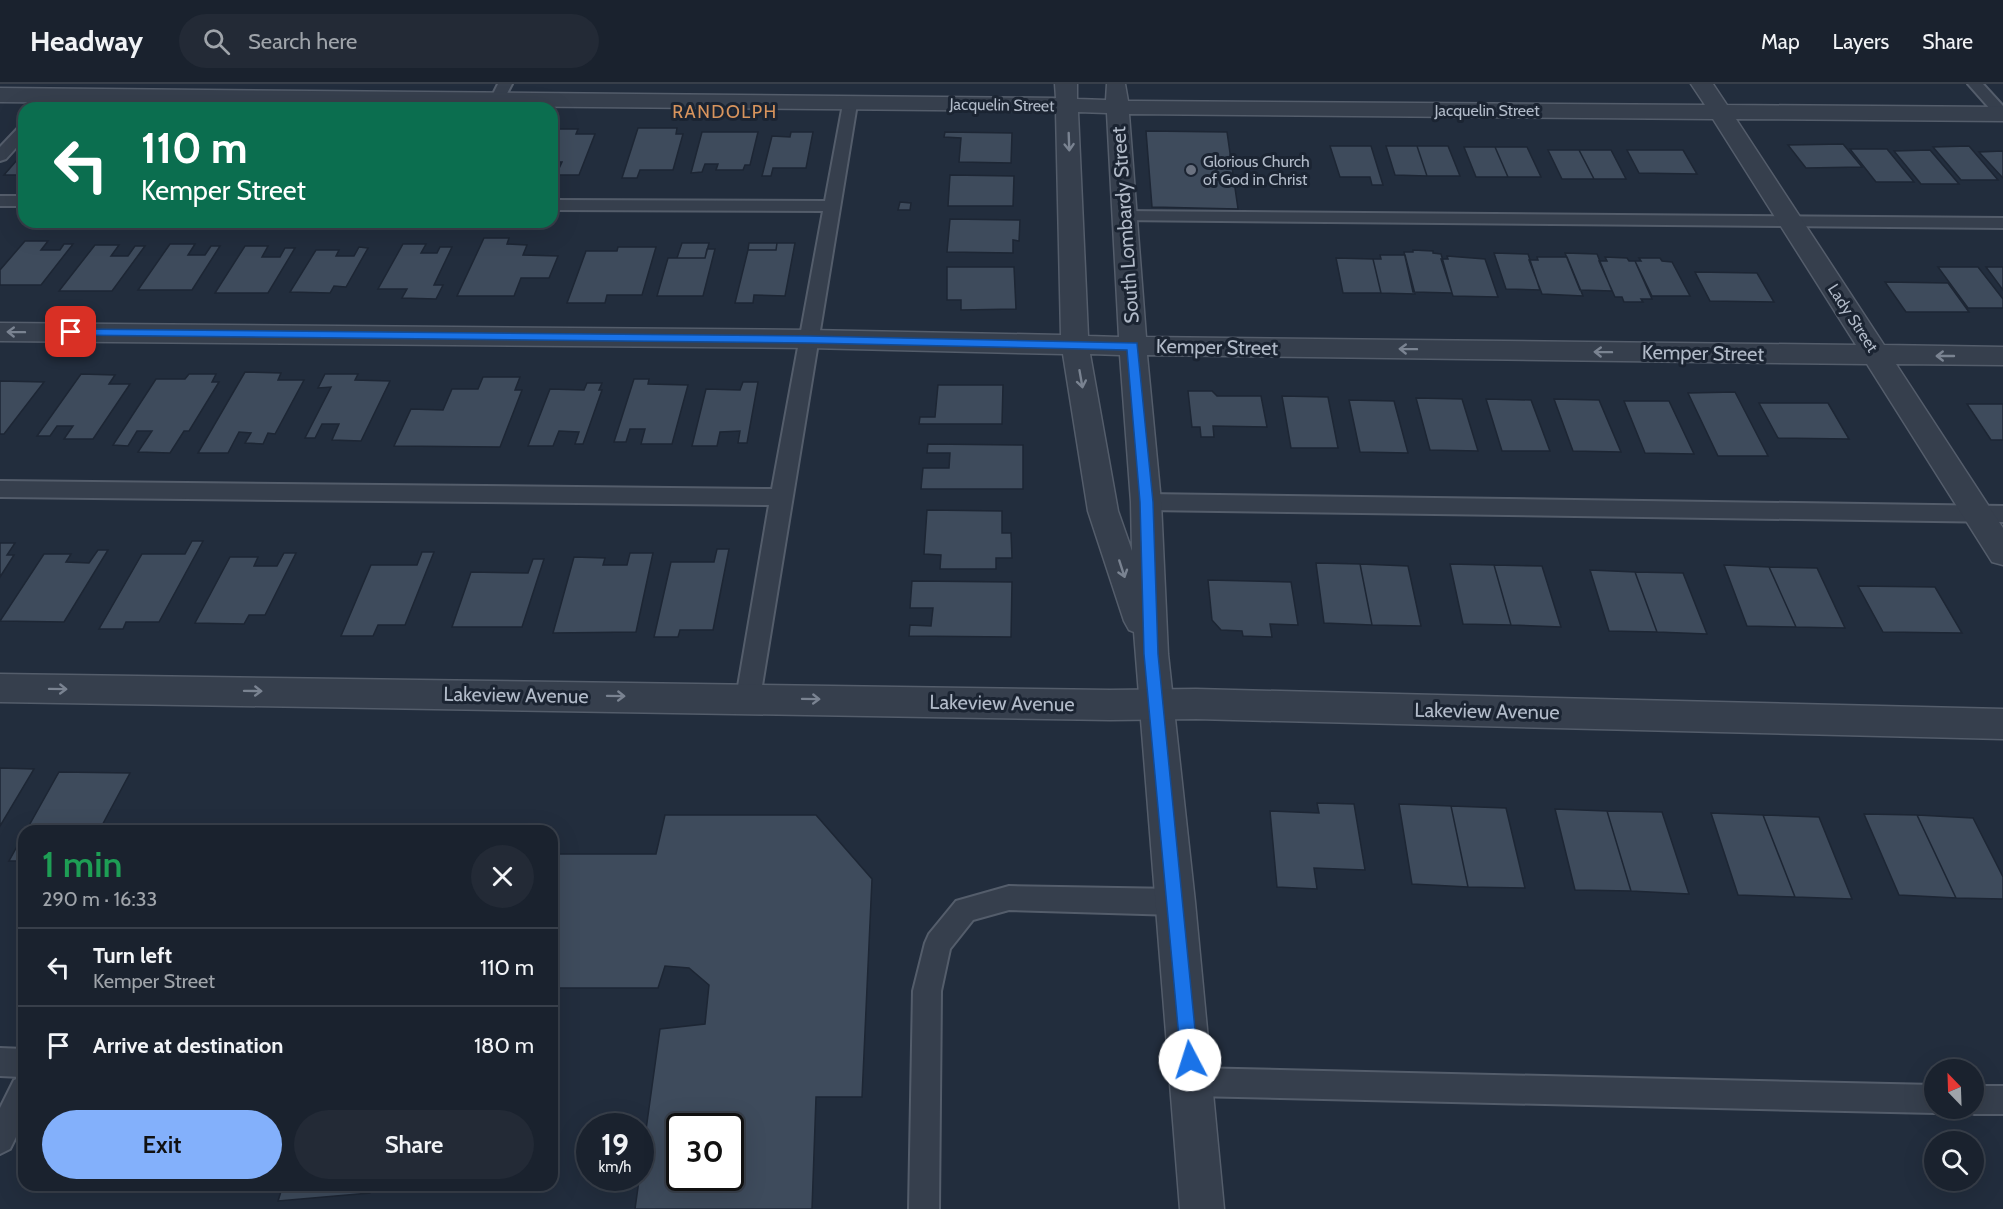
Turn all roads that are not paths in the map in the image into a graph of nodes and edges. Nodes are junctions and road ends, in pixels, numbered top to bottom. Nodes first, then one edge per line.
1 (1702, 84) edge
2 (1975, 84) edge
3 (297, 90) edge
4 (501, 92) edge
5 (675, 92) edge
6 (0, 94) edge
7 (1066, 95) edge
8 (1117, 96) edge
9 (51, 101) edge
10 (850, 104) junction
11 (1720, 112) junction
12 (2003, 114) edge
13 (18, 136) edge
14 (0, 156) edge
15 (0, 201) edge
16 (18, 201) edge
17 (558, 204) edge
18 (831, 206) junction
19 (1123, 216) junction
20 (1789, 221) junction
21 (2003, 223) edge
22 (0, 332) edge
23 (809, 339) junction
24 (1075, 345) junction
25 (1133, 346) junction
26 (1877, 355) junction
27 (2003, 356) edge
28 (0, 489) edge
29 (781, 497) junction
30 (1146, 502) junction
31 (1990, 514) edge
32 (2003, 553) edge
33 (1151, 654) junction
34 (0, 688) edge
35 (748, 698) junction
36 (1156, 704) junction
37 (2003, 724) edge
38 (1176, 902) junction
39 (0, 1062) edge
40 (18, 1063) edge
41 (1192, 1082) junction
42 (1924, 1099) edge
43 (1984, 1100) edge
44 (2003, 1100) edge
45 (18, 1102) edge
46 (0, 1139) edge
47 (924, 1209) edge
48 (1202, 1209) edge

1 - 11 street, Lady Street
2 - 12 lane
3 - 4 street, Jacquelin Street
3 - 9 street, Jacquelin Street
4 - 5 street, Jacquelin Street
5 - 10 street, Jacquelin Street
6 - 9 street, Jacquelin Street
7 - 8 street, Jacquelin Street
7 - 10 street, Jacquelin Street
7 -> 24 street, South Lombardy Street
8 - 11 street, Jacquelin Street
8 - 19 street, South Lombardy Street
10 - 18 lane
11 - 12 street, Jacquelin Street
11 - 20 street, Lady Street
13 - 14 lane
15 - 16 lane
17 - 18 lane
18 - 23 lane
19 - 20 lane
19 - 25 street, South Lombardy Street
20 - 21 lane
20 - 26 street, Lady Street
23 -> 22 street, Kemper Street
23 - 24 street, Kemper Street
23 - 29 lane
24 - 25 street, Kemper Street
24 -> 33 street, South Lombardy Street
26 -> 25 street, Kemper Street
25 - 30 street, South Lombardy Street
27 -> 26 street, Kemper Street
26 - 31 street, Lady Street
28 - 29 lane
29 - 35 lane
30 - 31 lane
30 - 33 street, South Lombardy Street
31 - 32 street, Lady Street
33 - 36 street, South Lombardy Street
34 -> 35 street, Lakeview Avenue
35 -> 36 street, Lakeview Avenue
36 - 37 street, Lakeview Avenue
36 - 38 street, South Lombardy Street
38 - 41 street, South Lombardy Street
38 - 47 lane
39 - 40 lane
41 - 42 lane
41 - 48 street, South Lombardy Street
43 - 44 lane
45 - 46 lane

